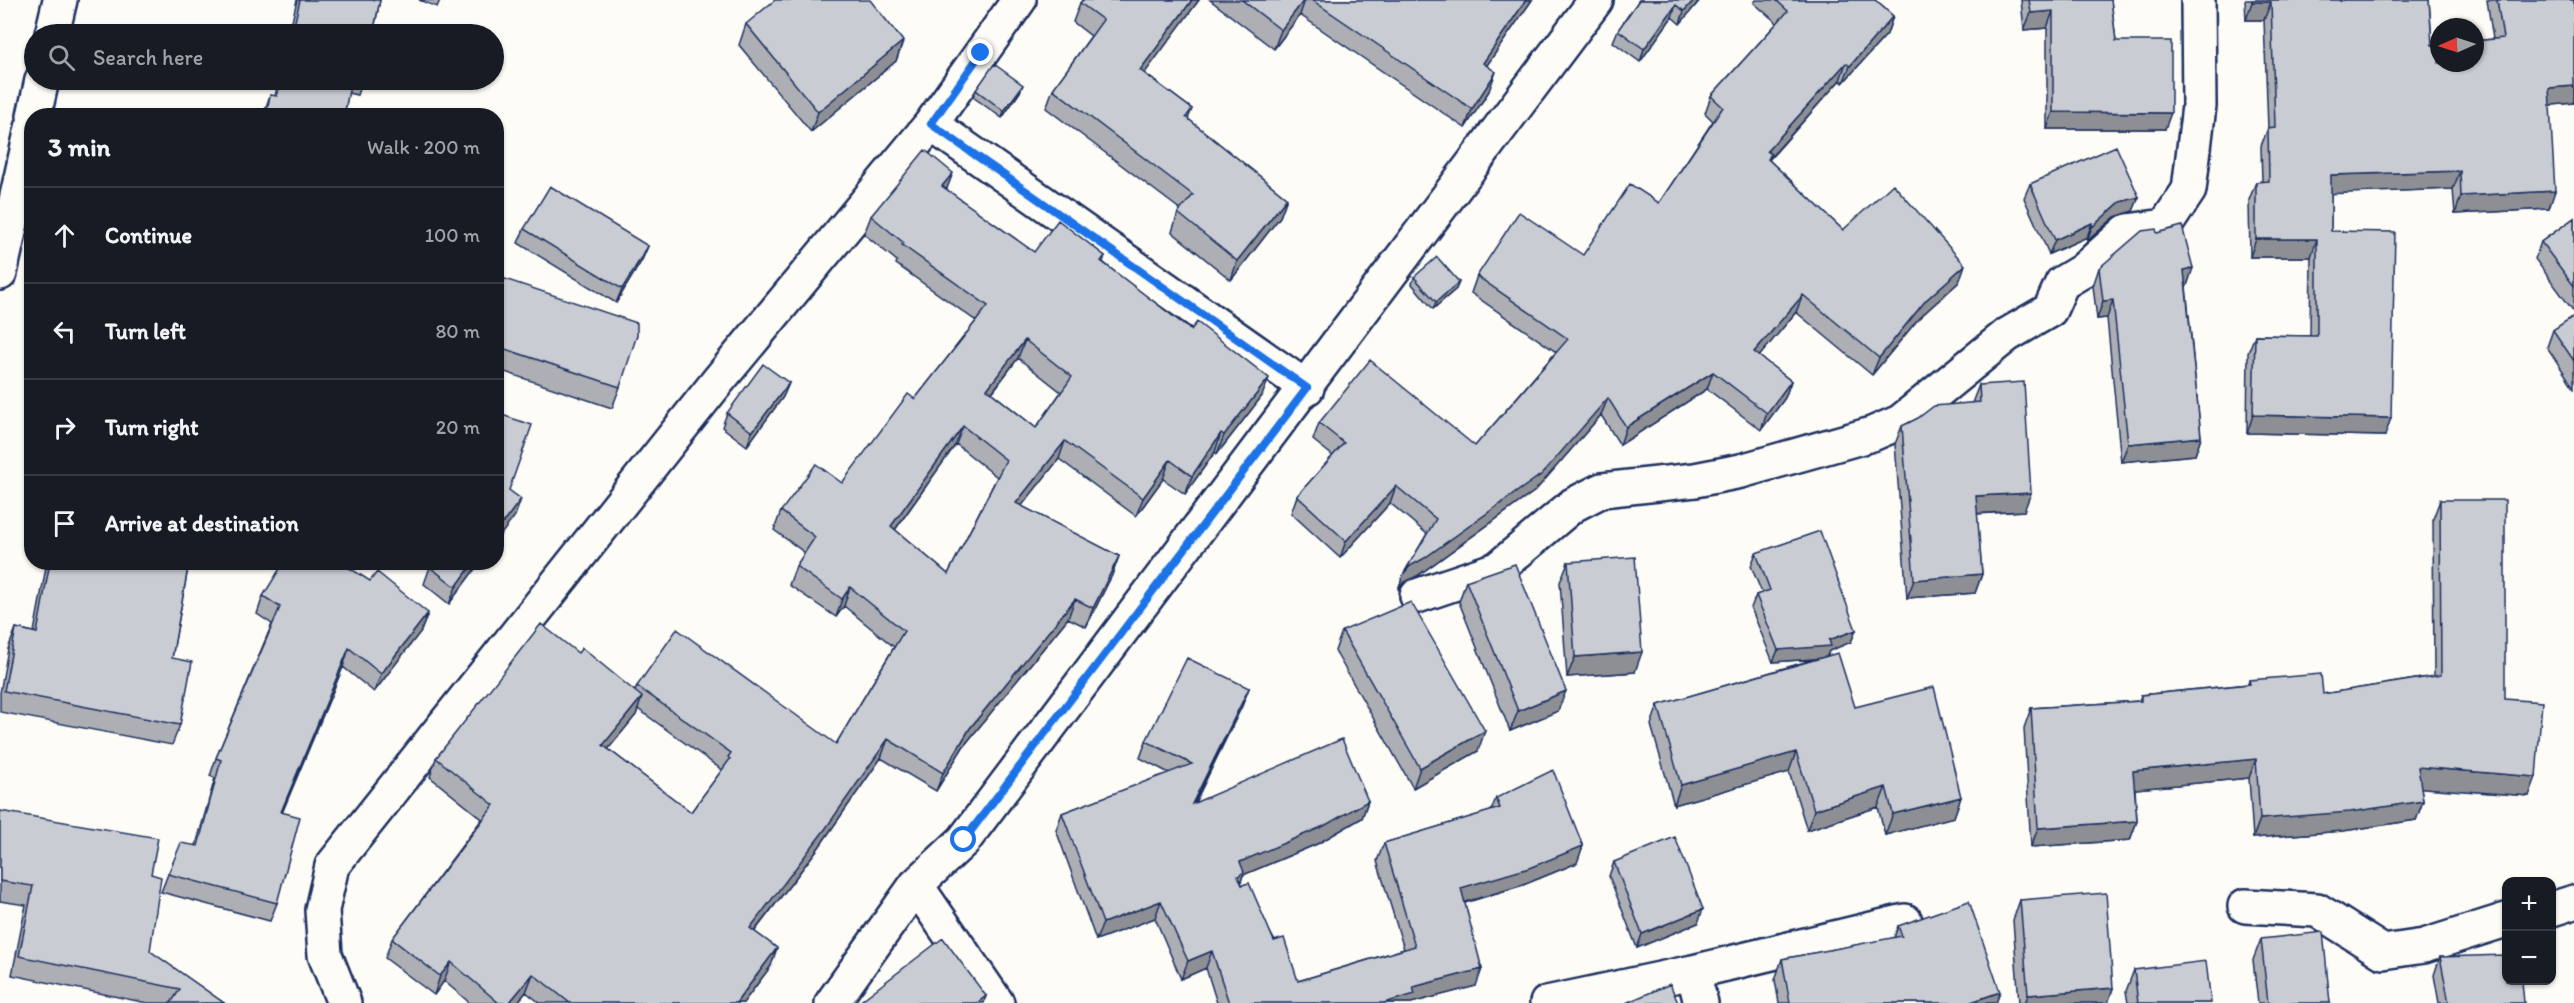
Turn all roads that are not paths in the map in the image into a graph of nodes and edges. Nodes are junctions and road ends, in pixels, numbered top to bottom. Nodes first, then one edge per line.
1 (60, 0) edge
2 (1019, 0) edge
3 (1596, 0) edge
4 (2198, 0) edge
5 (54, 24) edge
6 (40, 90) edge
7 (36, 108) edge
8 (931, 124) junction
9 (24, 164) edge
10 (0, 273) edge
11 (1307, 388) junction
12 (1417, 596) dead end
13 (916, 885) junction
14 (2574, 902) edge
15 (2245, 906) dead end
16 (2556, 908) edge
17 (1905, 921) edge
18 (2502, 921) edge
19 (1693, 972) junction
20 (344, 1003) edge
21 (832, 1003) edge
22 (997, 1003) edge
23 (1547, 1003) edge
24 (1701, 1003) edge

1 - 5 street
2 - 8 street
3 - 11 street
4 - 12 street
6 - 7 street
8 - 11 street
8 - 20 street
9 - 10 street
11 - 13 street
13 - 21 street
13 - 22 street
14 - 16 street
15 - 18 street
17 - 19 street
19 - 23 street
19 - 24 street

